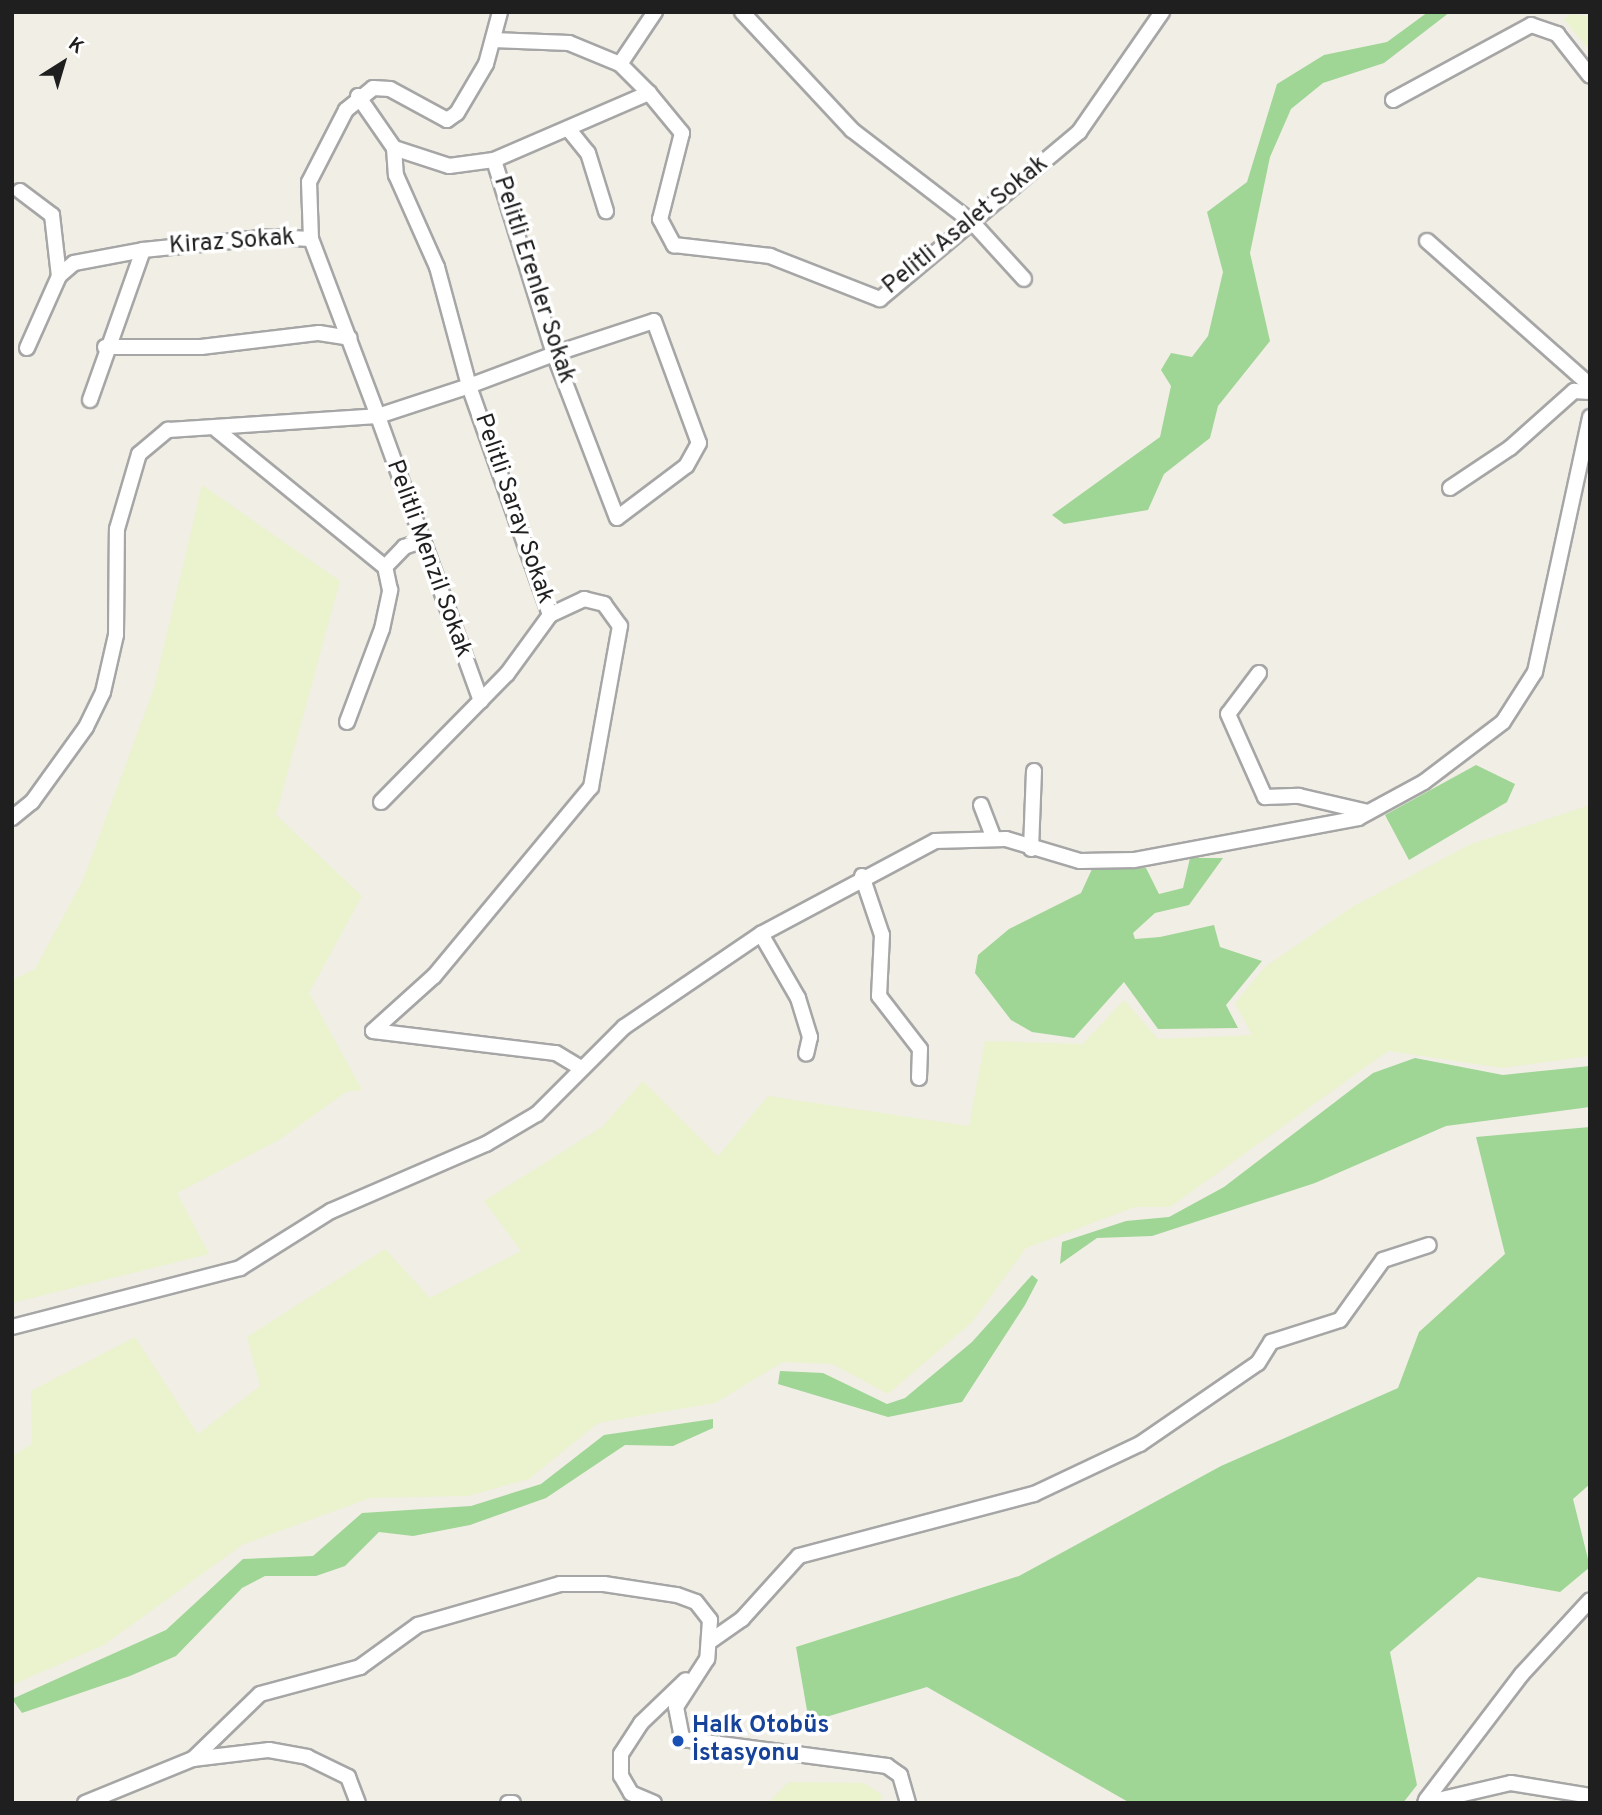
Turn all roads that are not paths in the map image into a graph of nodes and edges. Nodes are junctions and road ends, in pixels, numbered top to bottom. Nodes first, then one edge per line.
1 (500, 12) edge
2 (655, 12) edge
3 (742, 12) edge
4 (1162, 12) edge
5 (493, 40) junction
6 (620, 64) junction
7 (1590, 76) edge
8 (649, 93) junction
9 (358, 96) junction
10 (1393, 100) dead end
11 (570, 131) junction
12 (394, 148) junction
13 (494, 160) junction
14 (20, 191) dead end
15 (606, 211) dead end
16 (972, 222) junction
17 (311, 239) junction
18 (1427, 241) dead end
19 (143, 250) junction
20 (60, 276) junction
21 (1024, 279) dead end
22 (350, 338) junction
23 (105, 347) junction
24 (27, 348) dead end
25 (554, 354) junction
26 (1590, 384) edge
27 (470, 386) junction
28 (1590, 392) edge
29 (90, 400) dead end
30 (378, 416) junction
31 (1590, 417) edge
32 (216, 430) junction
33 (1450, 488) dead end
34 (421, 541) junction
35 (384, 566) junction
36 (550, 615) junction
37 (1259, 673) dead end
38 (481, 701) junction
39 (347, 722) dead end
40 (1034, 771) dead end
41 (381, 802) dead end
42 (981, 805) dead end
43 (1368, 812) junction
44 (12, 818) edge
45 (995, 839) junction
46 (1031, 849) junction
47 (862, 876) junction
48 (761, 934) junction
49 (806, 1054) dead end
50 (581, 1068) junction
51 (919, 1078) dead end
52 (1429, 1245) dead end
53 (12, 1328) edge
54 (1590, 1600) edge
55 (712, 1640) junction
56 (705, 1662) junction
57 (193, 1759) junction
58 (1590, 1796) edge
59 (1425, 1801) edge
60 (85, 1803) edge
61 (358, 1803) edge
62 (508, 1803) edge
63 (513, 1803) edge
64 (654, 1803) edge
65 (908, 1803) edge

1 - 5 street
2 - 6 street
3 - 16 street
4 - 16 street, Pelitli Asalet Sokak
5 - 6 street, Pelitli Asalet Sokak
5 - 9 street
6 - 8 street, Pelitli Asalet Sokak
7 - 10 street
8 - 11 street, Pelitli Erenler Sokak
8 - 16 street, Pelitli Asalet Sokak
9 - 12 street, Pelitli Saray Sokak
9 - 17 street, Pelitli Menzil Sokak
11 - 13 street, Pelitli Erenler Sokak
11 - 15 street
12 - 13 street
12 - 27 street, Pelitli Saray Sokak
13 - 25 street, Pelitli Erenler Sokak
14 - 20 street
16 - 21 street
17 - 19 street, Kiraz Sokak
17 - 22 street, Pelitli Menzil Sokak
18 - 26 street
19 - 20 street
19 - 23 street, Kiraz Sokak
20 - 24 street
22 - 23 street
22 - 30 street, Pelitli Menzil Sokak
23 - 29 street, Kiraz Sokak
25 - 25 street, Pelitli Erenler Sokak
25 - 27 street
27 - 30 street
27 - 36 street, Pelitli Saray Sokak
28 - 33 street
30 - 32 street
30 - 34 street, Pelitli Menzil Sokak
31 - 43 street
32 - 35 street
32 - 44 street
34 - 35 street
34 - 38 street, Pelitli Menzil Sokak
35 - 39 street
36 - 38 street
36 - 50 street, Pelitli Saray Sokak
37 - 43 street
38 - 41 street
40 - 46 street
42 - 45 street
43 - 46 street
45 - 46 street
45 - 47 street
47 - 48 street
47 - 51 street
48 - 49 street
48 - 50 street
50 - 53 street
52 - 55 street
54 - 59 street
55 - 56 street
55 - 57 street
56 - 64 street
56 - 65 street
57 - 60 street
57 - 61 street
58 - 59 street
62 - 63 street

